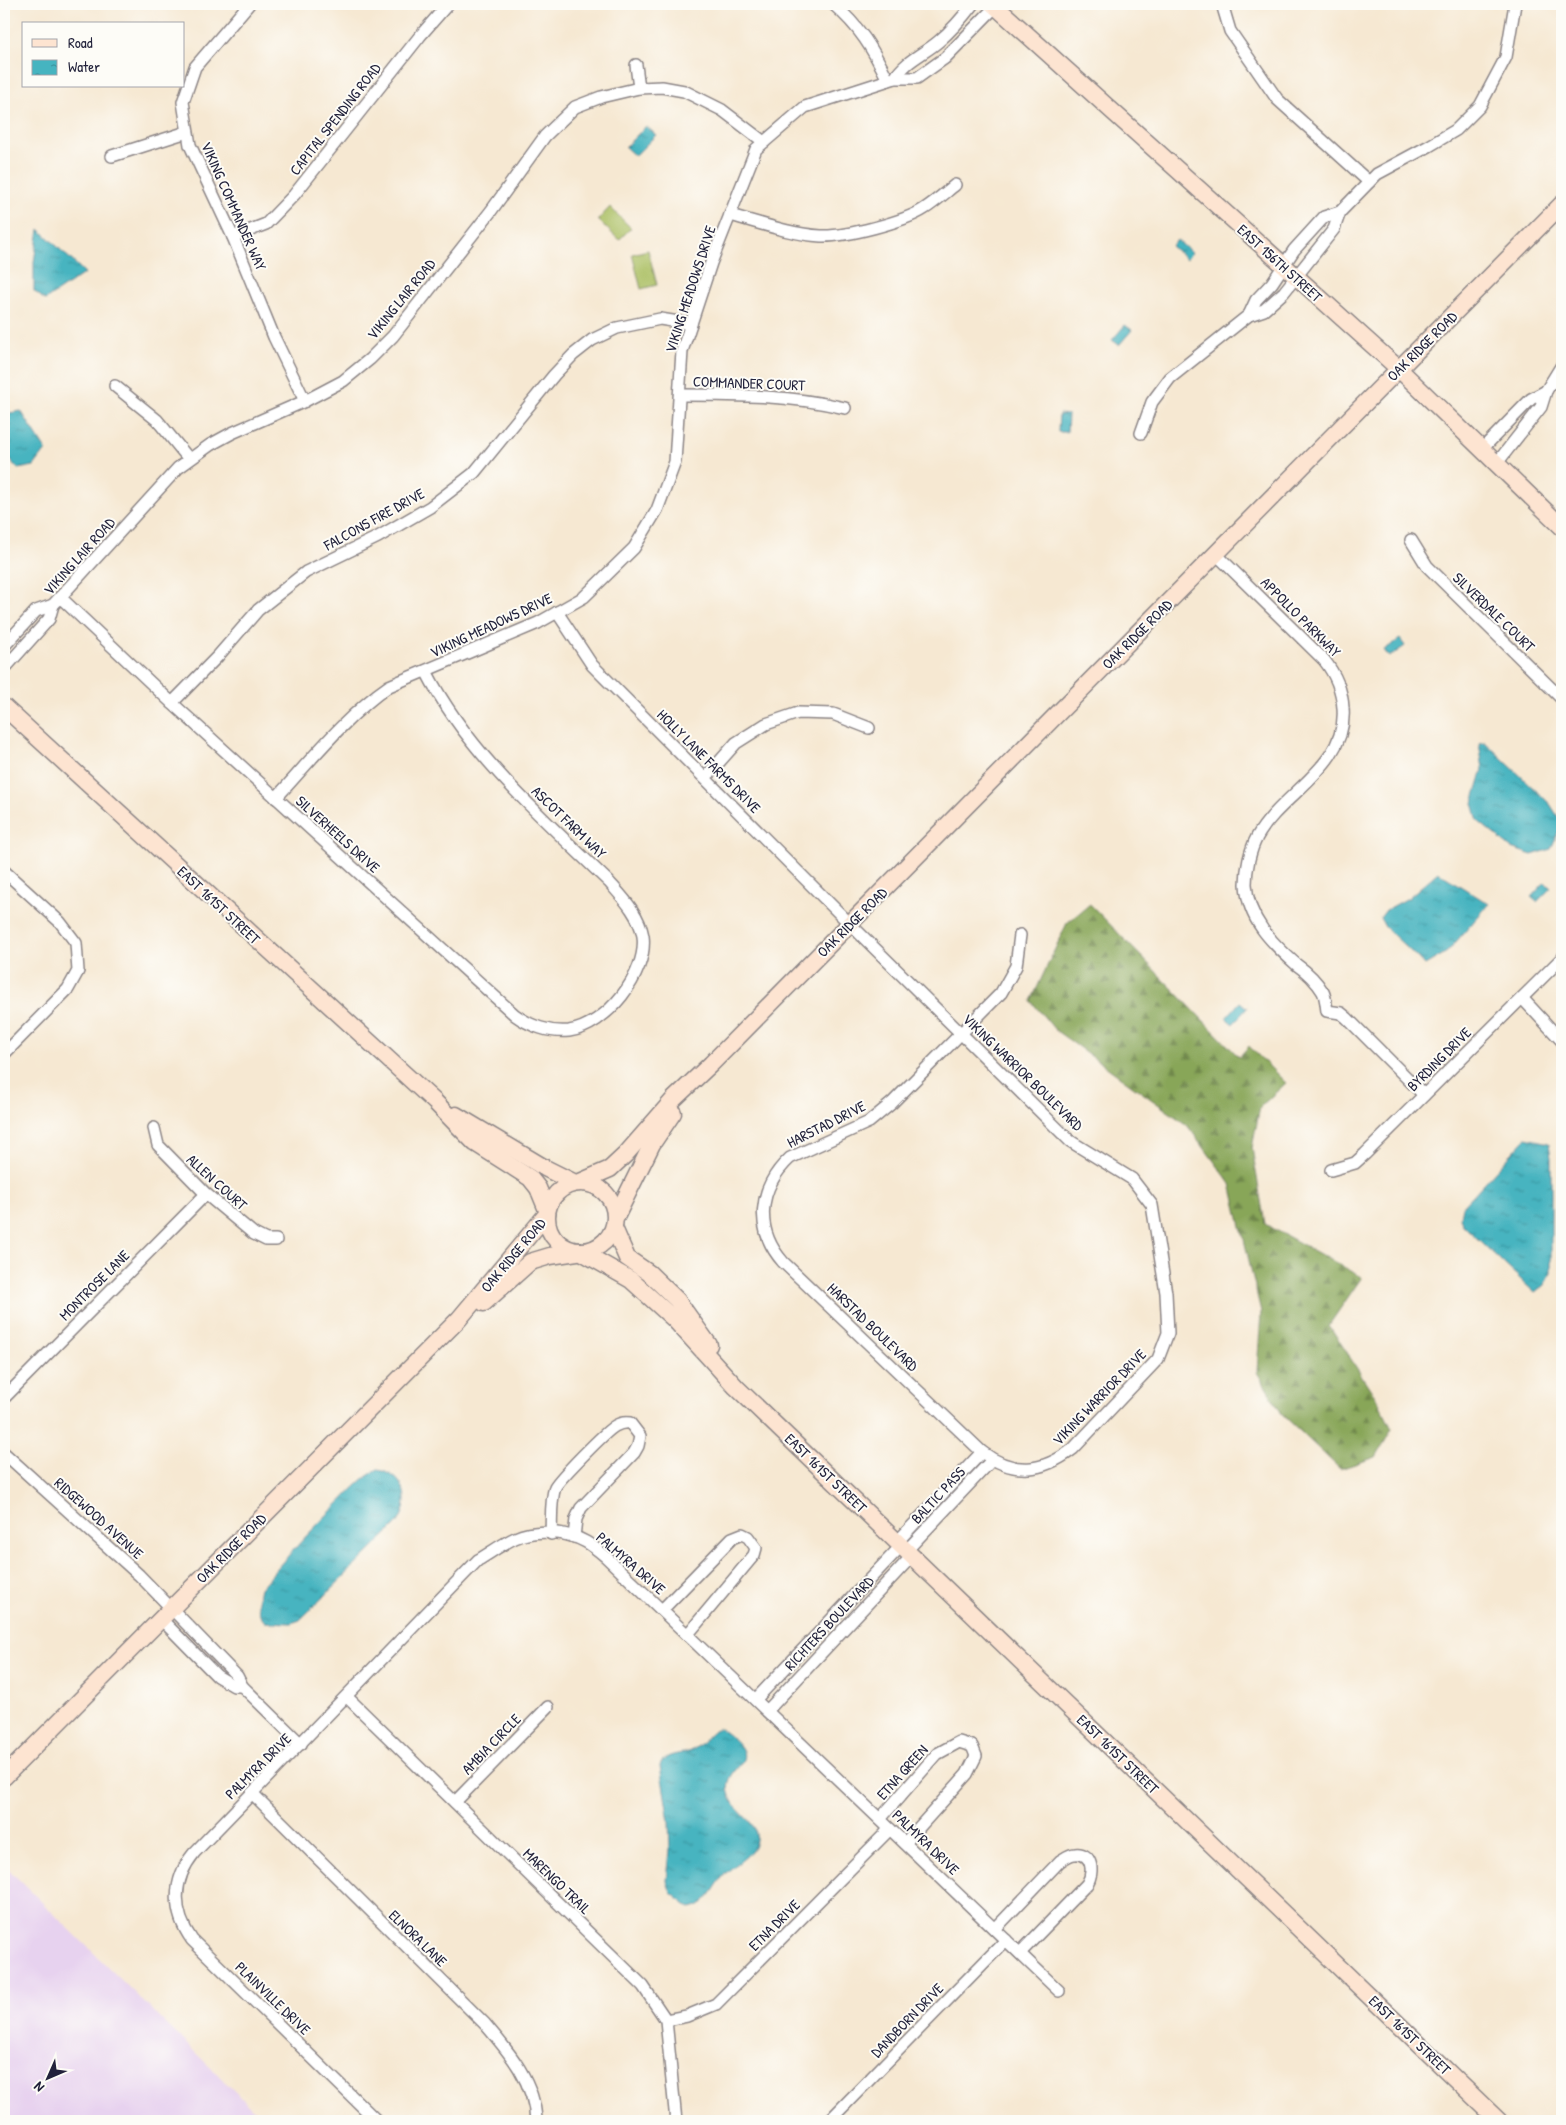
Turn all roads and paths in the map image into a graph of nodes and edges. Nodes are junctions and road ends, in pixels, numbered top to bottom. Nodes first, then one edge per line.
1 (249, 4) edge
2 (448, 4) edge
3 (833, 4) edge
4 (973, 4) edge
5 (1222, 4) edge
6 (1515, 4) edge
7 (994, 5) edge
8 (636, 65) dead end
9 (891, 79) junction
10 (638, 88) junction
11 (187, 132) junction
12 (764, 142) junction
13 (112, 156) dead end
14 (1369, 182) junction
15 (955, 185) dead end
16 (1562, 204) edge
17 (1340, 212) junction
18 (730, 215) junction
19 (233, 237) junction
20 (1284, 266) junction
21 (1297, 278) junction
22 (1249, 315) junction
23 (691, 324) junction
24 (1562, 365) edge
25 (1399, 369) junction
26 (115, 386) dead end
27 (1546, 391) junction
28 (681, 395) junction
29 (305, 401) junction
30 (845, 408) dead end
31 (1141, 433) dead end
32 (1482, 449) junction
33 (189, 459) junction
34 (1497, 463) junction
35 (1562, 527) edge
36 (1411, 540) dead end
37 (1216, 554) junction
38 (57, 601) junction
39 (557, 612) junction
40 (4, 646) edge
41 (4, 669) edge
42 (426, 671) junction
43 (1562, 699) edge
44 (172, 703) junction
45 (4, 707) edge
46 (869, 728) dead end
47 (705, 778) junction
48 (276, 798) junction
49 (4, 871) edge
50 (850, 924) junction
51 (1020, 935) dead end
52 (1562, 958) edge
53 (1522, 998) junction
54 (614, 1003) joint
55 (961, 1032) junction
56 (1562, 1041) edge
57 (4, 1054) edge
58 (712, 1064) junction
59 (1424, 1096) junction
60 (435, 1102) junction
61 (154, 1128) dead end
62 (1331, 1170) dead end
63 (577, 1183) junction
64 (206, 1194) junction
65 (547, 1212) junction
66 (763, 1212) joint
67 (615, 1223) junction
68 (276, 1240) dead end
69 (579, 1251) junction
70 (459, 1319) junction
71 (1168, 1333) joint
72 (736, 1386) junction
73 (4, 1398) edge
74 (982, 1452) junction
75 (4, 1453) edge
76 (992, 1460) junction
77 (551, 1534) junction
78 (574, 1537) junction
79 (904, 1549) junction
80 (662, 1610) junction
81 (166, 1614) junction
82 (688, 1634) junction
83 (347, 1697) junction
84 (756, 1699) junction
85 (548, 1707) dead end
86 (767, 1711) junction
87 (300, 1744) junction
88 (4, 1778) edge
89 (252, 1793) junction
90 (455, 1802) junction
91 (880, 1819) junction
92 (890, 1830) junction
93 (905, 1843) junction
94 (179, 1882) joint
95 (995, 1929) junction
96 (1006, 1940) junction
97 (1020, 1953) junction
98 (1060, 1991) dead end
99 (666, 2020) junction
100 (377, 2121) edge
101 (536, 2121) edge
102 (676, 2121) edge
103 (829, 2121) edge
104 (1499, 2121) edge

1 - 11 street, VIKING COMMANDER WAY
2 - 19 street, CAPITAL SPENDING ROAD
3 - 9 street
4 - 9 street
5 - 14 street
6 - 14 street
7 - 9 street, VIKING MEADOWS DRIVE
7 - 20 street, EAST 156TH STREET
8 - 10 street
9 - 12 street, VIKING MEADOWS DRIVE
10 - 12 street, VIKING LAIR ROAD
10 - 29 street, VIKING LAIR ROAD
11 - 13 street
11 - 19 street, VIKING COMMANDER WAY
12 - 18 street, VIKING MEADOWS DRIVE
14 - 17 street
15 - 18 street
16 - 25 street, OAK RIDGE ROAD
17 - 20 street
17 - 21 street
18 - 23 street, VIKING MEADOWS DRIVE
19 - 29 street, VIKING COMMANDER WAY
20 - 21 street, EAST 156TH STREET
20 - 22 street
21 - 22 street
21 - 25 street, EAST 156TH STREET
22 - 31 street
23 - 28 street, VIKING MEADOWS DRIVE
23 - 44 street, FALCONS FIRE DRIVE
24 - 27 street
25 - 32 street, EAST 156TH STREET
25 - 37 street, OAK RIDGE ROAD
26 - 33 street
27 - 32 street
27 - 34 street
28 - 30 street, COMMANDER COURT
28 - 39 street, VIKING MEADOWS DRIVE
29 - 33 street, VIKING LAIR ROAD
32 - 34 street, EAST 156TH STREET
33 - 38 street, VIKING LAIR ROAD
34 - 35 street, EAST 156TH STREET
36 - 43 street, SILVERDALE COURT
37 - 50 street, OAK RIDGE ROAD
37 - 59 street, APPOLLO PARKWAY
38 - 40 street
38 - 41 street, VIKING LAIR ROAD
38 - 44 street, SILVERHEELS DRIVE
39 - 42 street, VIKING MEADOWS DRIVE
39 - 47 street, HOLLY LANE FARMS DRIVE
42 - 48 street, VIKING MEADOWS DRIVE
42 - 54 street, ASCOT FARM WAY
44 - 48 street, SILVERHEELS DRIVE
45 - 60 street, EAST 161ST STREET
46 - 47 street
47 - 50 street, HOLLY LANE FARMS DRIVE
48 - 54 street, SILVERHEELS DRIVE
49 - 57 street
50 - 55 street, VIKING WARRIOR BOULEVARD
50 - 58 street, OAK RIDGE ROAD
51 - 55 street, HARSTAD DRIVE
52 - 53 street, BYRDING DRIVE
53 - 56 street
53 - 59 street, BYRDING DRIVE
55 - 66 street, HARSTAD DRIVE
55 - 71 street, VIKING WARRIOR BOULEVARD
58 - 63 street, OAK RIDGE ROAD
58 - 67 street, OAK RIDGE ROAD
59 - 62 street, BYRDING DRIVE
60 - 63 street, EAST 161ST STREET
60 - 65 street, EAST 161ST STREET
61 - 64 street, ALLEN COURT
63 - 65 street
63 - 67 street
64 - 68 street, ALLEN COURT
64 - 73 street, MONTROSE LANE
65 - 69 street
65 - 70 street, OAK RIDGE ROAD
66 - 74 street, HARSTAD BOULEVARD
67 - 69 street
67 - 72 street, EAST 161ST STREET
69 - 70 street, OAK RIDGE ROAD
69 - 72 street, EAST 161ST STREET
70 - 81 street, OAK RIDGE ROAD
71 - 76 street, VIKING WARRIOR DRIVE
72 - 79 street, EAST 161ST STREET
74 - 76 street, VIKING WARRIOR DRIVE
74 - 79 street, BALTIC PASS
75 - 81 street, RIDGEWOOD AVENUE
76 - 79 street, BALTIC PASS
77 - 78 street, PALMYRA DRIVE
77 - 78 street
77 - 83 street, PALMYRA DRIVE
78 - 80 street, PALMYRA DRIVE
79 - 84 street, RICHTERS BOULEVARD
79 - 86 street, RICHTERS BOULEVARD
79 - 104 street, EAST 161ST STREET
80 - 82 street, PALMYRA DRIVE
80 - 82 street
81 - 87 street
81 - 88 street, OAK RIDGE ROAD
82 - 84 street, PALMYRA DRIVE
83 - 87 street, PALMYRA DRIVE
83 - 90 street, MARENGO TRAIL
84 - 86 street, PALMYRA DRIVE
85 - 90 street, AMBIA CIRCLE
86 - 91 street, PALMYRA DRIVE
87 - 89 street, PALMYRA DRIVE
89 - 94 street, PALMYRA DRIVE
89 - 101 street, ELNORA LANE
90 - 99 street, MARENGO TRAIL
91 - 92 street, PALMYRA DRIVE
91 - 93 street, ETNA GREEN
92 - 93 street, PALMYRA DRIVE
92 - 99 street, ETNA DRIVE
93 - 95 street, PALMYRA DRIVE
94 - 100 street, PLAINVILLE DRIVE
95 - 96 street, PALMYRA DRIVE
95 - 97 street
96 - 97 street, PALMYRA DRIVE
96 - 103 street, DANDBORN DRIVE
97 - 98 street, PALMYRA DRIVE
99 - 102 street, MARENGO TRAIL

